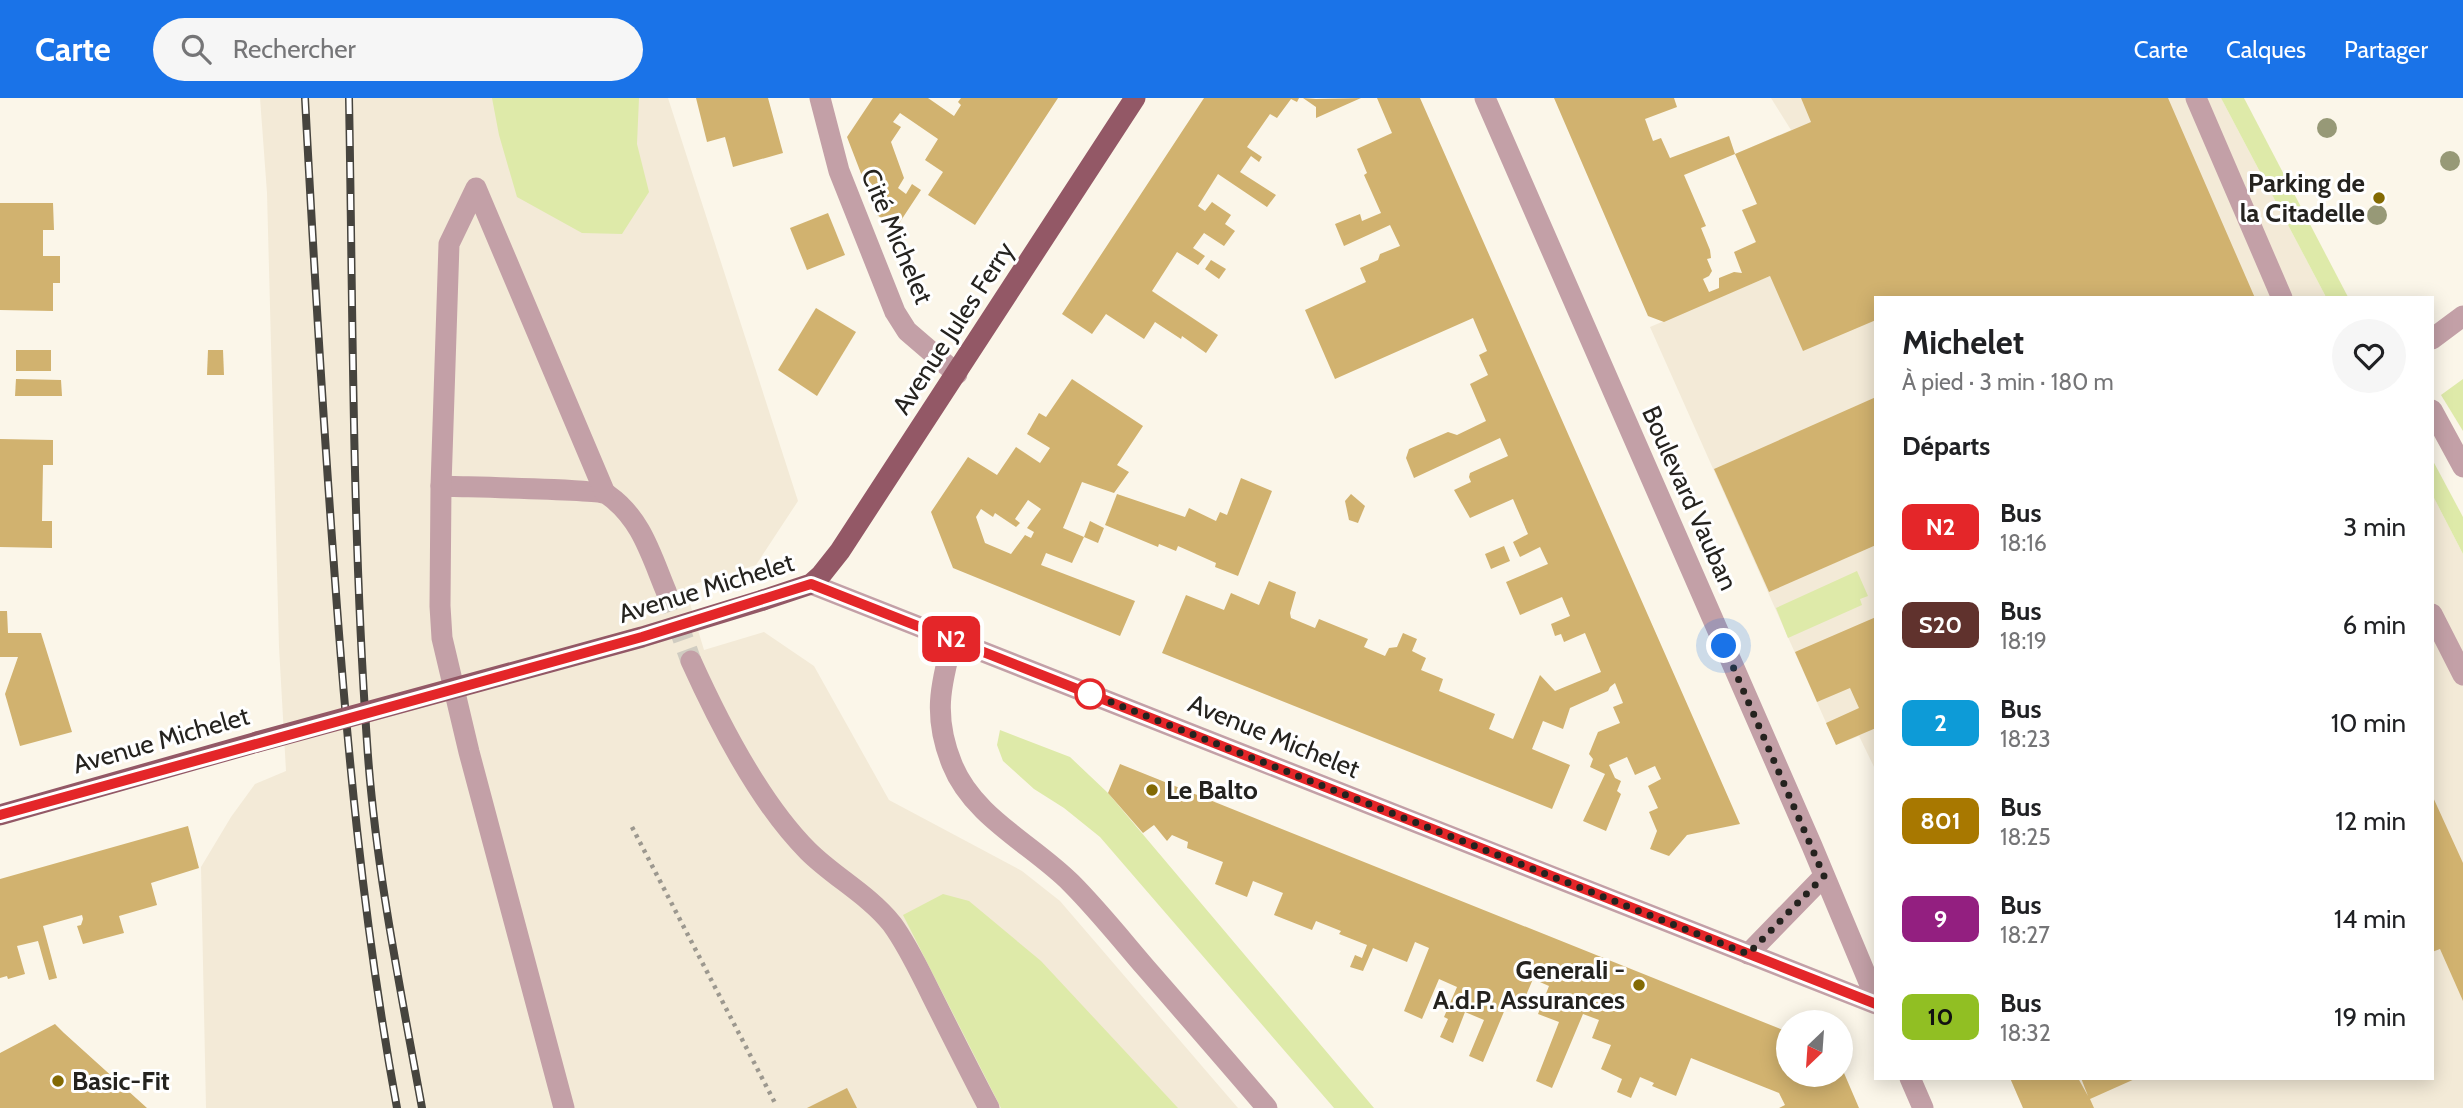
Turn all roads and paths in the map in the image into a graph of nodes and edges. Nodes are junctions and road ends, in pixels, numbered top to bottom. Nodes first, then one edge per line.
1 (820, 98) edge
2 (1135, 98) edge
3 (1485, 98) edge
4 (2196, 98) edge
5 (2281, 296) edge
6 (2463, 316) edge
7 (2434, 338) edge
8 (957, 374) junction
9 (2434, 414) edge
10 (2463, 467) edge
11 (441, 486) junction
12 (605, 493) junction
13 (811, 584) junction
14 (666, 591) tunnel mouth
15 (2434, 618) edge
16 (953, 639) junction
17 (691, 661) tunnel mouth
18 (2463, 676) edge
19 (0, 815) edge
20 (632, 827) dead end
21 (1824, 876) junction
22 (1748, 954) junction
23 (1874, 997) edge
24 (1874, 1001) edge
25 (1911, 1080) edge
26 (775, 1103) dead end
27 (564, 1108) edge
28 (989, 1108) edge
29 (1267, 1108) edge
30 (1923, 1108) edge

1 - 8 street, Cité Michelet
2 - 8 main road, Avenue Jules Ferry
3 - 21 street, Boulevard Vauban
4 - 5 street
6 - 7 street
8 - 13 main road, Avenue Jules Ferry
9 - 10 street
11 - 12 street
11 - 12 street
11 - 27 street
12 - 14 street
13 - 16 street, Avenue Michelet
13 - 19 main road, Avenue Michelet, bridge
15 - 18 street
16 - 22 street, Avenue Michelet
16 - 29 street
17 - 28 street
20 - 26 path
21 - 22 street
21 - 23 street, Boulevard Vauban
22 - 24 street, Avenue Michelet
25 - 30 street

